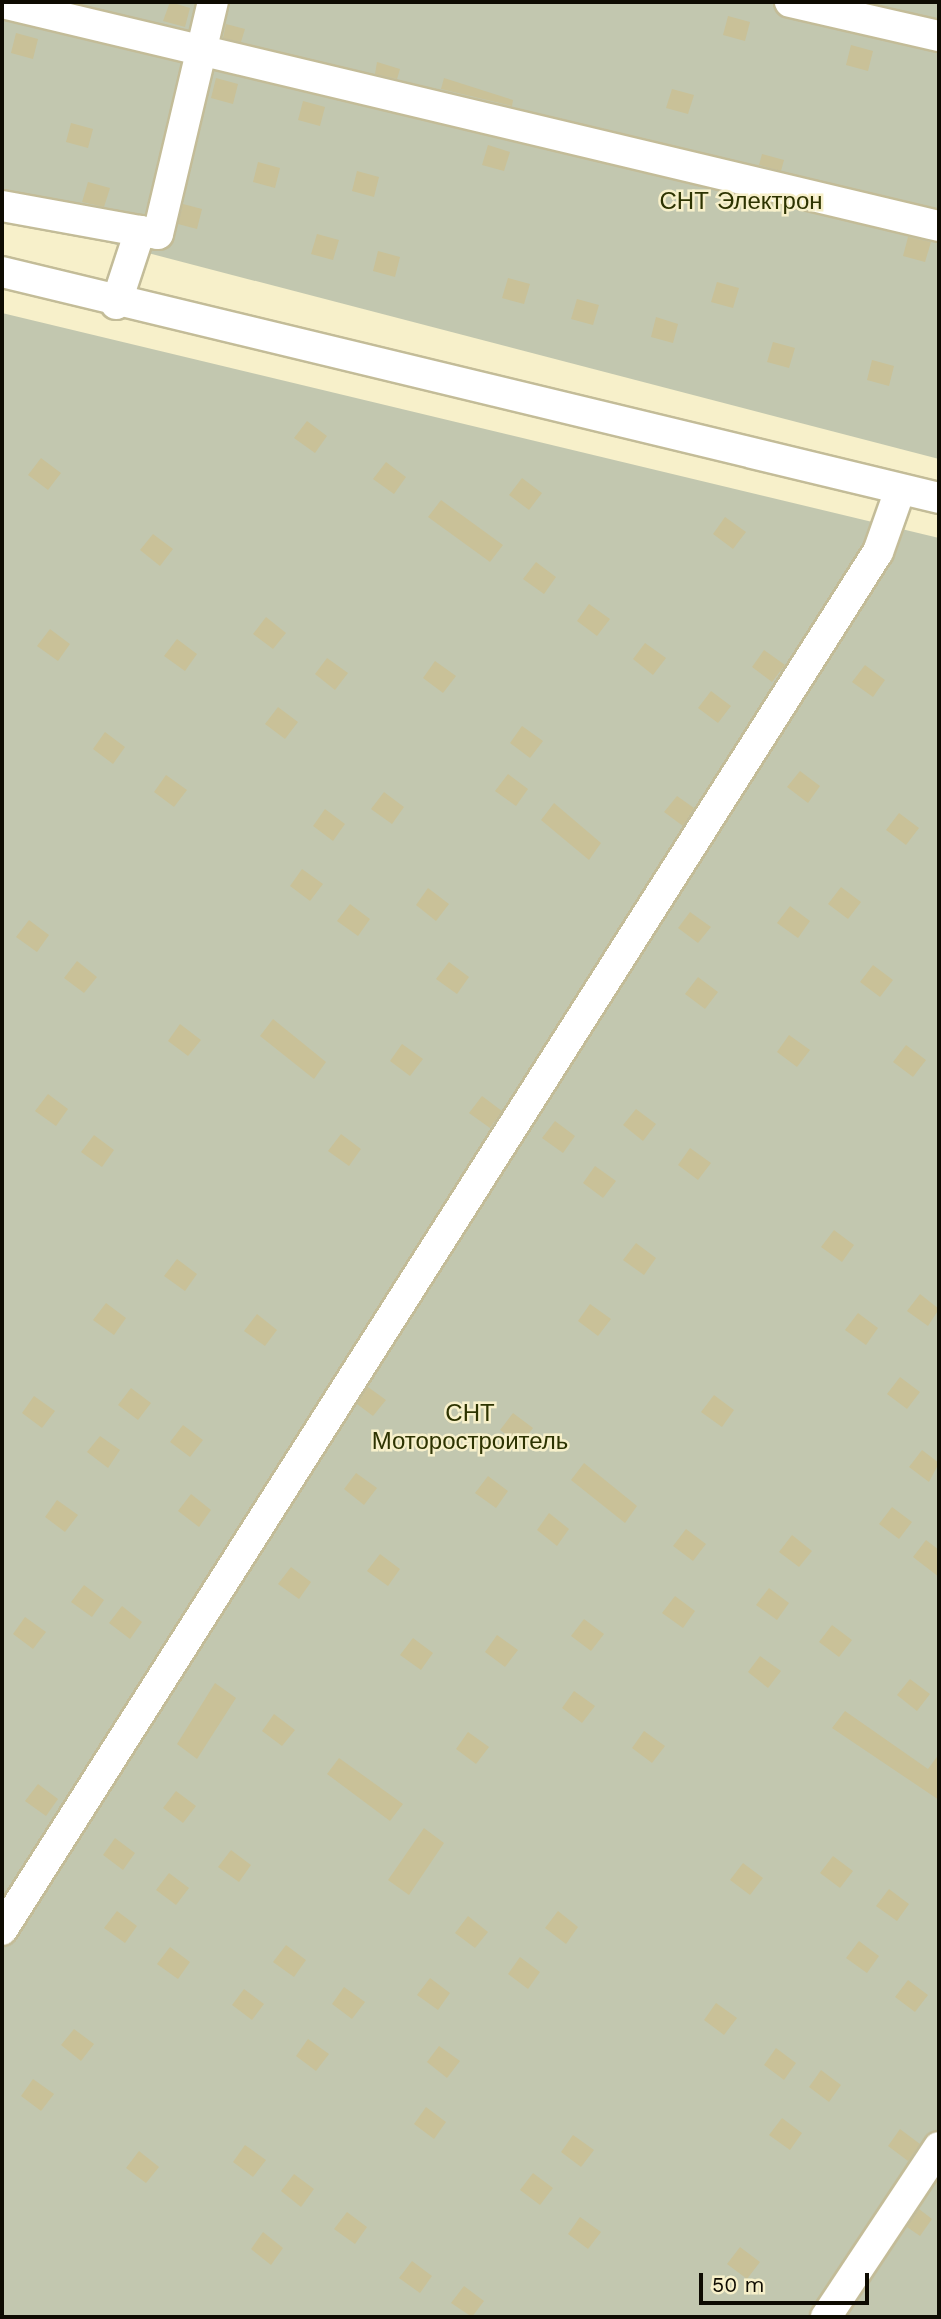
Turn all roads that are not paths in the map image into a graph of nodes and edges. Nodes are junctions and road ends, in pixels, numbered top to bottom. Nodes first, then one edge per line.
1 (213, 2) edge
2 (790, 2) edge
3 (2, 3) edge
4 (939, 36) edge
5 (202, 50) junction
6 (2, 206) edge
7 (939, 226) edge
8 (140, 231) junction
9 (2, 272) edge
10 (116, 304) junction
11 (901, 490) junction
12 (939, 498) edge
13 (2, 1930) edge
14 (939, 2147) edge
15 (826, 2317) edge

1 - 5 street
2 - 4 street
3 - 5 street
5 - 7 street
5 - 8 street
6 - 8 street
8 - 10 street
9 - 10 street
10 - 11 street
11 - 12 street
11 - 13 street
14 - 15 street

